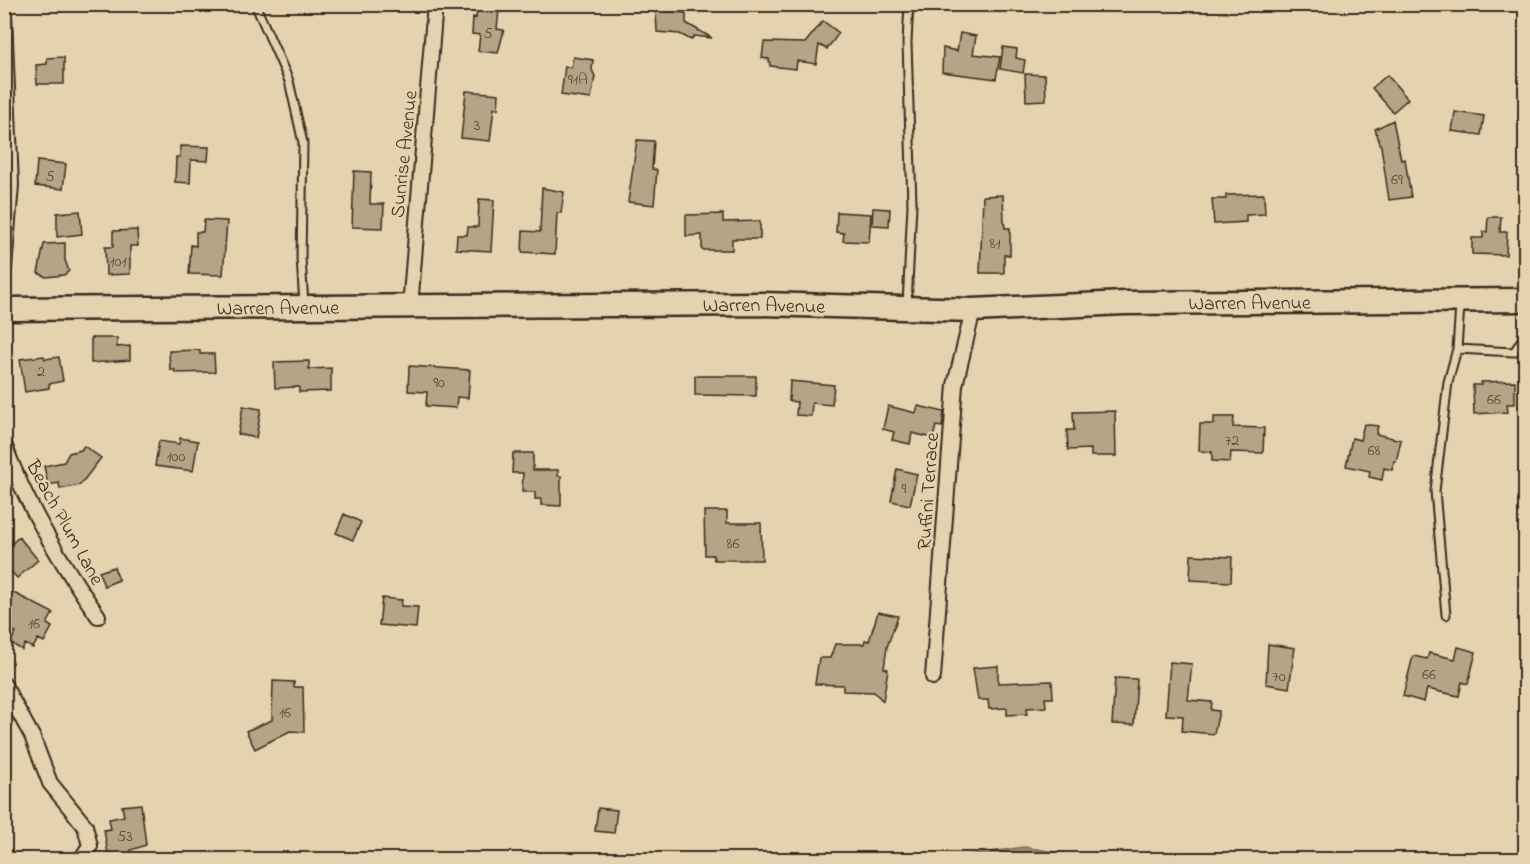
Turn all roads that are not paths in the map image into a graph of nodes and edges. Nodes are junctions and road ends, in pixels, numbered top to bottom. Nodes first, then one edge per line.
1 (255, 4) edge
2 (435, 4) edge
3 (909, 4) edge
4 (4, 16) edge
5 (4, 268) edge
6 (1460, 299) junction
7 (1526, 300) edge
8 (410, 307) junction
9 (907, 307) junction
10 (304, 308) junction
11 (4, 309) edge
12 (972, 310) junction
13 (1526, 333) edge
14 (1457, 349) junction
15 (4, 444) edge
16 (1446, 615) dead end
17 (98, 616) dead end
18 (933, 677) dead end
19 (4, 685) edge
20 (80, 860) edge

1 - 10 lane
2 - 8 street, Sunrise Avenue
3 - 9 lane
4 - 5 street
6 - 7 main road, Warren Avenue
6 - 12 main road, Warren Avenue
6 - 14 lane
8 - 9 main road, Warren Avenue
8 - 10 main road, Warren Avenue
9 - 12 main road, Warren Avenue
10 - 11 main road, Warren Avenue
12 - 18 street, Ruffini Terrace
13 - 14 lane
14 - 16 lane
15 - 17 street, Beach Plum Lane
19 - 20 street

